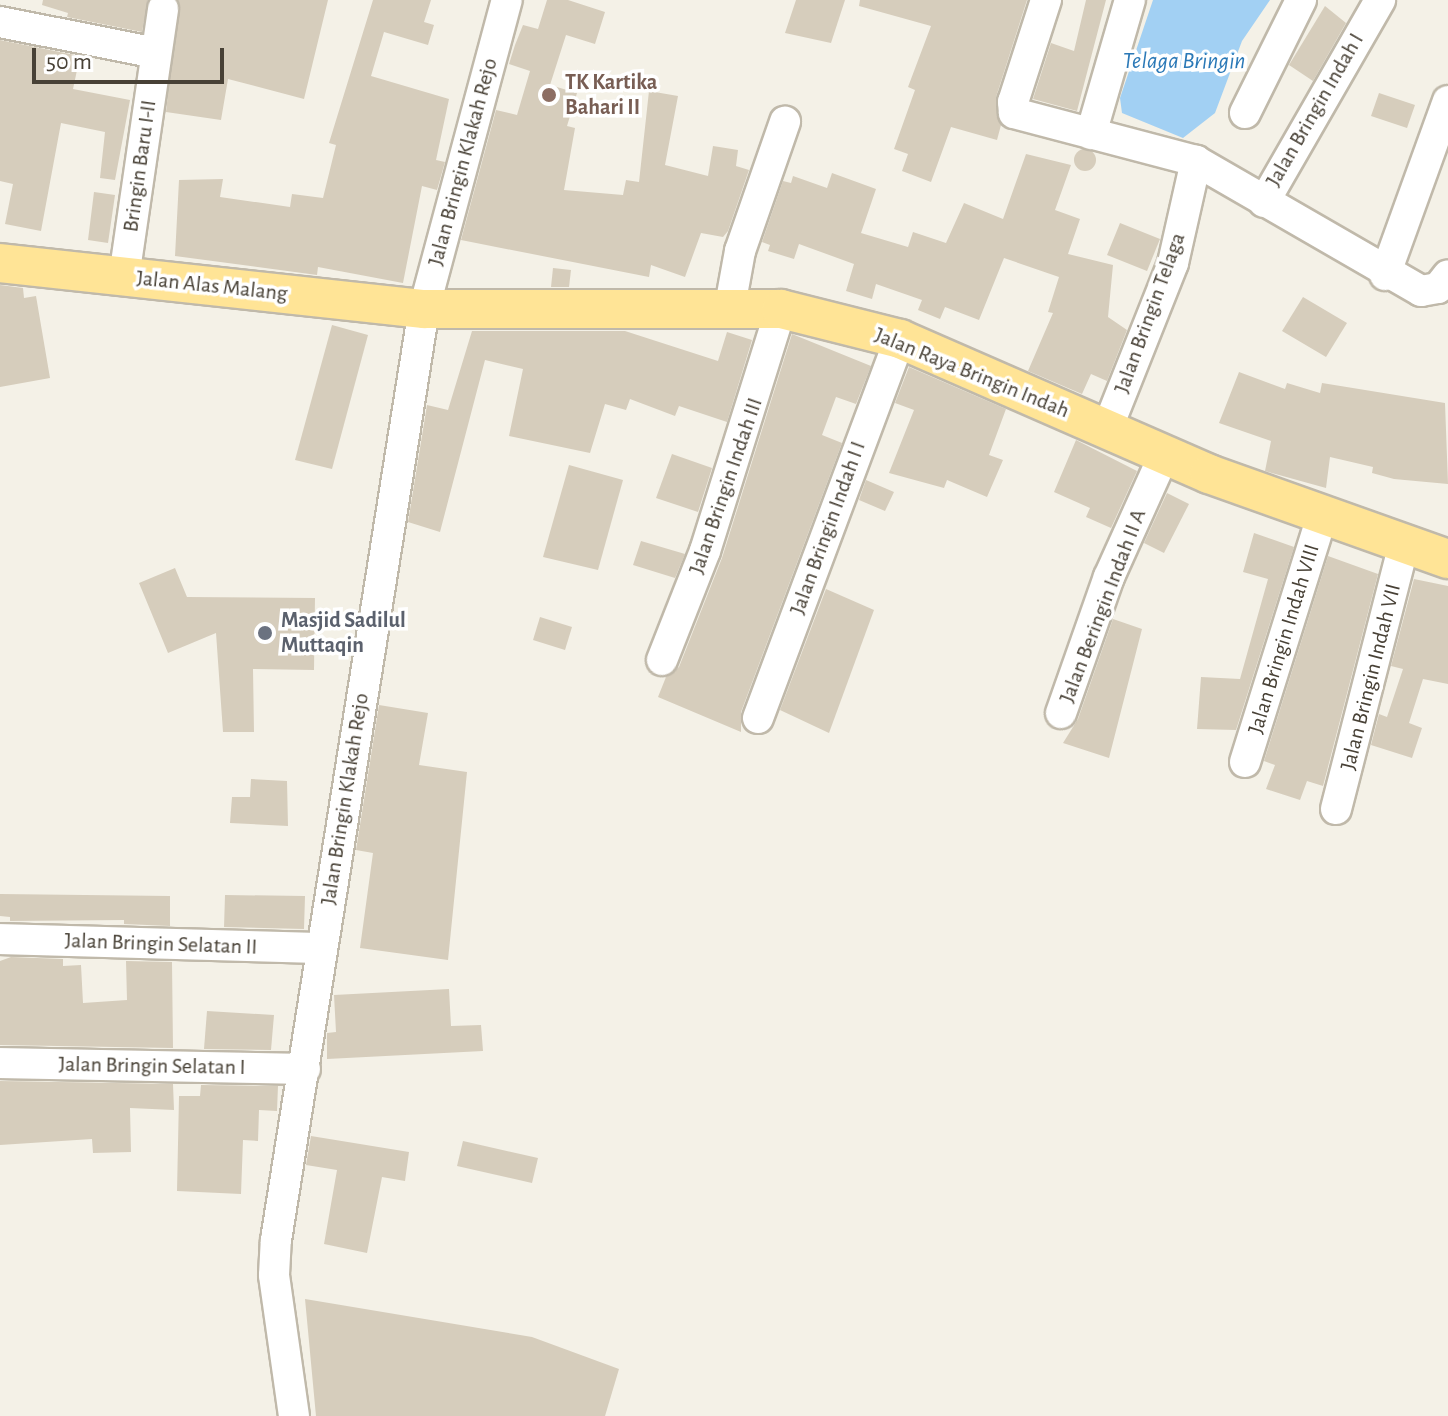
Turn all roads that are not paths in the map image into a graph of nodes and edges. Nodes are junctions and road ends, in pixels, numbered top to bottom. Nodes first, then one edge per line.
1 (507, 0) edge
2 (1046, 0) edge
3 (1130, 0) edge
4 (1301, 0) edge
5 (1380, 0) edge
6 (163, 9) dead end
7 (0, 22) edge
8 (156, 53) junction
9 (1448, 101) edge
10 (1245, 113) dead end
11 (785, 122) dead end
12 (1091, 134) junction
13 (1196, 161) junction
14 (1264, 202) junction
15 (0, 263) edge
16 (1385, 275) junction
17 (1448, 275) edge
18 (124, 277) junction
19 (730, 306) junction
20 (424, 309) junction
21 (781, 309) junction
22 (900, 339) junction
23 (1107, 429) junction
24 (1164, 455) junction
25 (1322, 517) junction
26 (1404, 545) junction
27 (1448, 559) edge
28 (662, 660) dead end
29 (1061, 713) dead end
30 (758, 718) dead end
31 (1245, 762) dead end
32 (1336, 809) dead end
33 (0, 939) edge
34 (321, 948) junction
35 (0, 1063) edge
36 (305, 1069) junction
37 (294, 1416) edge

1 - 20 street, Jalan Bringin Klakah Rejo
2 - 12 street
3 - 12 street
4 - 10 street
5 - 14 street, Jalan Bringin Indah I
6 - 8 street, Bringin Baru I-II
7 - 8 street
8 - 18 street, Bringin Baru I-II
9 - 16 street
11 - 19 street
12 - 13 street
13 - 14 street
13 - 23 street, Jalan Bringin Telaga
14 - 16 street, Jalan Bringin Indah I
15 - 18 main road, Jalan Alas Malang
16 - 17 street, Jalan Bringin Indah I
18 - 20 main road, Jalan Alas Malang
19 - 20 main road, Jalan Raya Bringin Indah
19 - 21 main road, Jalan Raya Bringin Indah
20 - 34 street, Jalan Bringin Klakah Rejo
21 - 22 main road, Jalan Raya Bringin Indah
21 - 28 street, Jalan Bringin Indah III
22 - 23 main road, Jalan Raya Bringin Indah
22 - 30 street, Jalan Bringin Indah I I
23 - 24 main road, Jalan Raya Bringin Indah
24 - 25 main road, Jalan Raya Bringin Indah
24 - 29 street, Jalan Beringin Indah II A
25 - 26 main road, Jalan Raya Bringin Indah
25 - 31 street, Jalan Bringin Indah VIII
26 - 27 main road, Jalan Raya Bringin Indah
26 - 32 street, Jalan Bringin Indah VII
33 - 34 street, Jalan Bringin Selatan II
34 - 36 street, Jalan Bringin Klakah Rejo
35 - 36 street, Jalan Bringin Selatan I
36 - 37 street, Jalan Bringin Klakah Rejo

